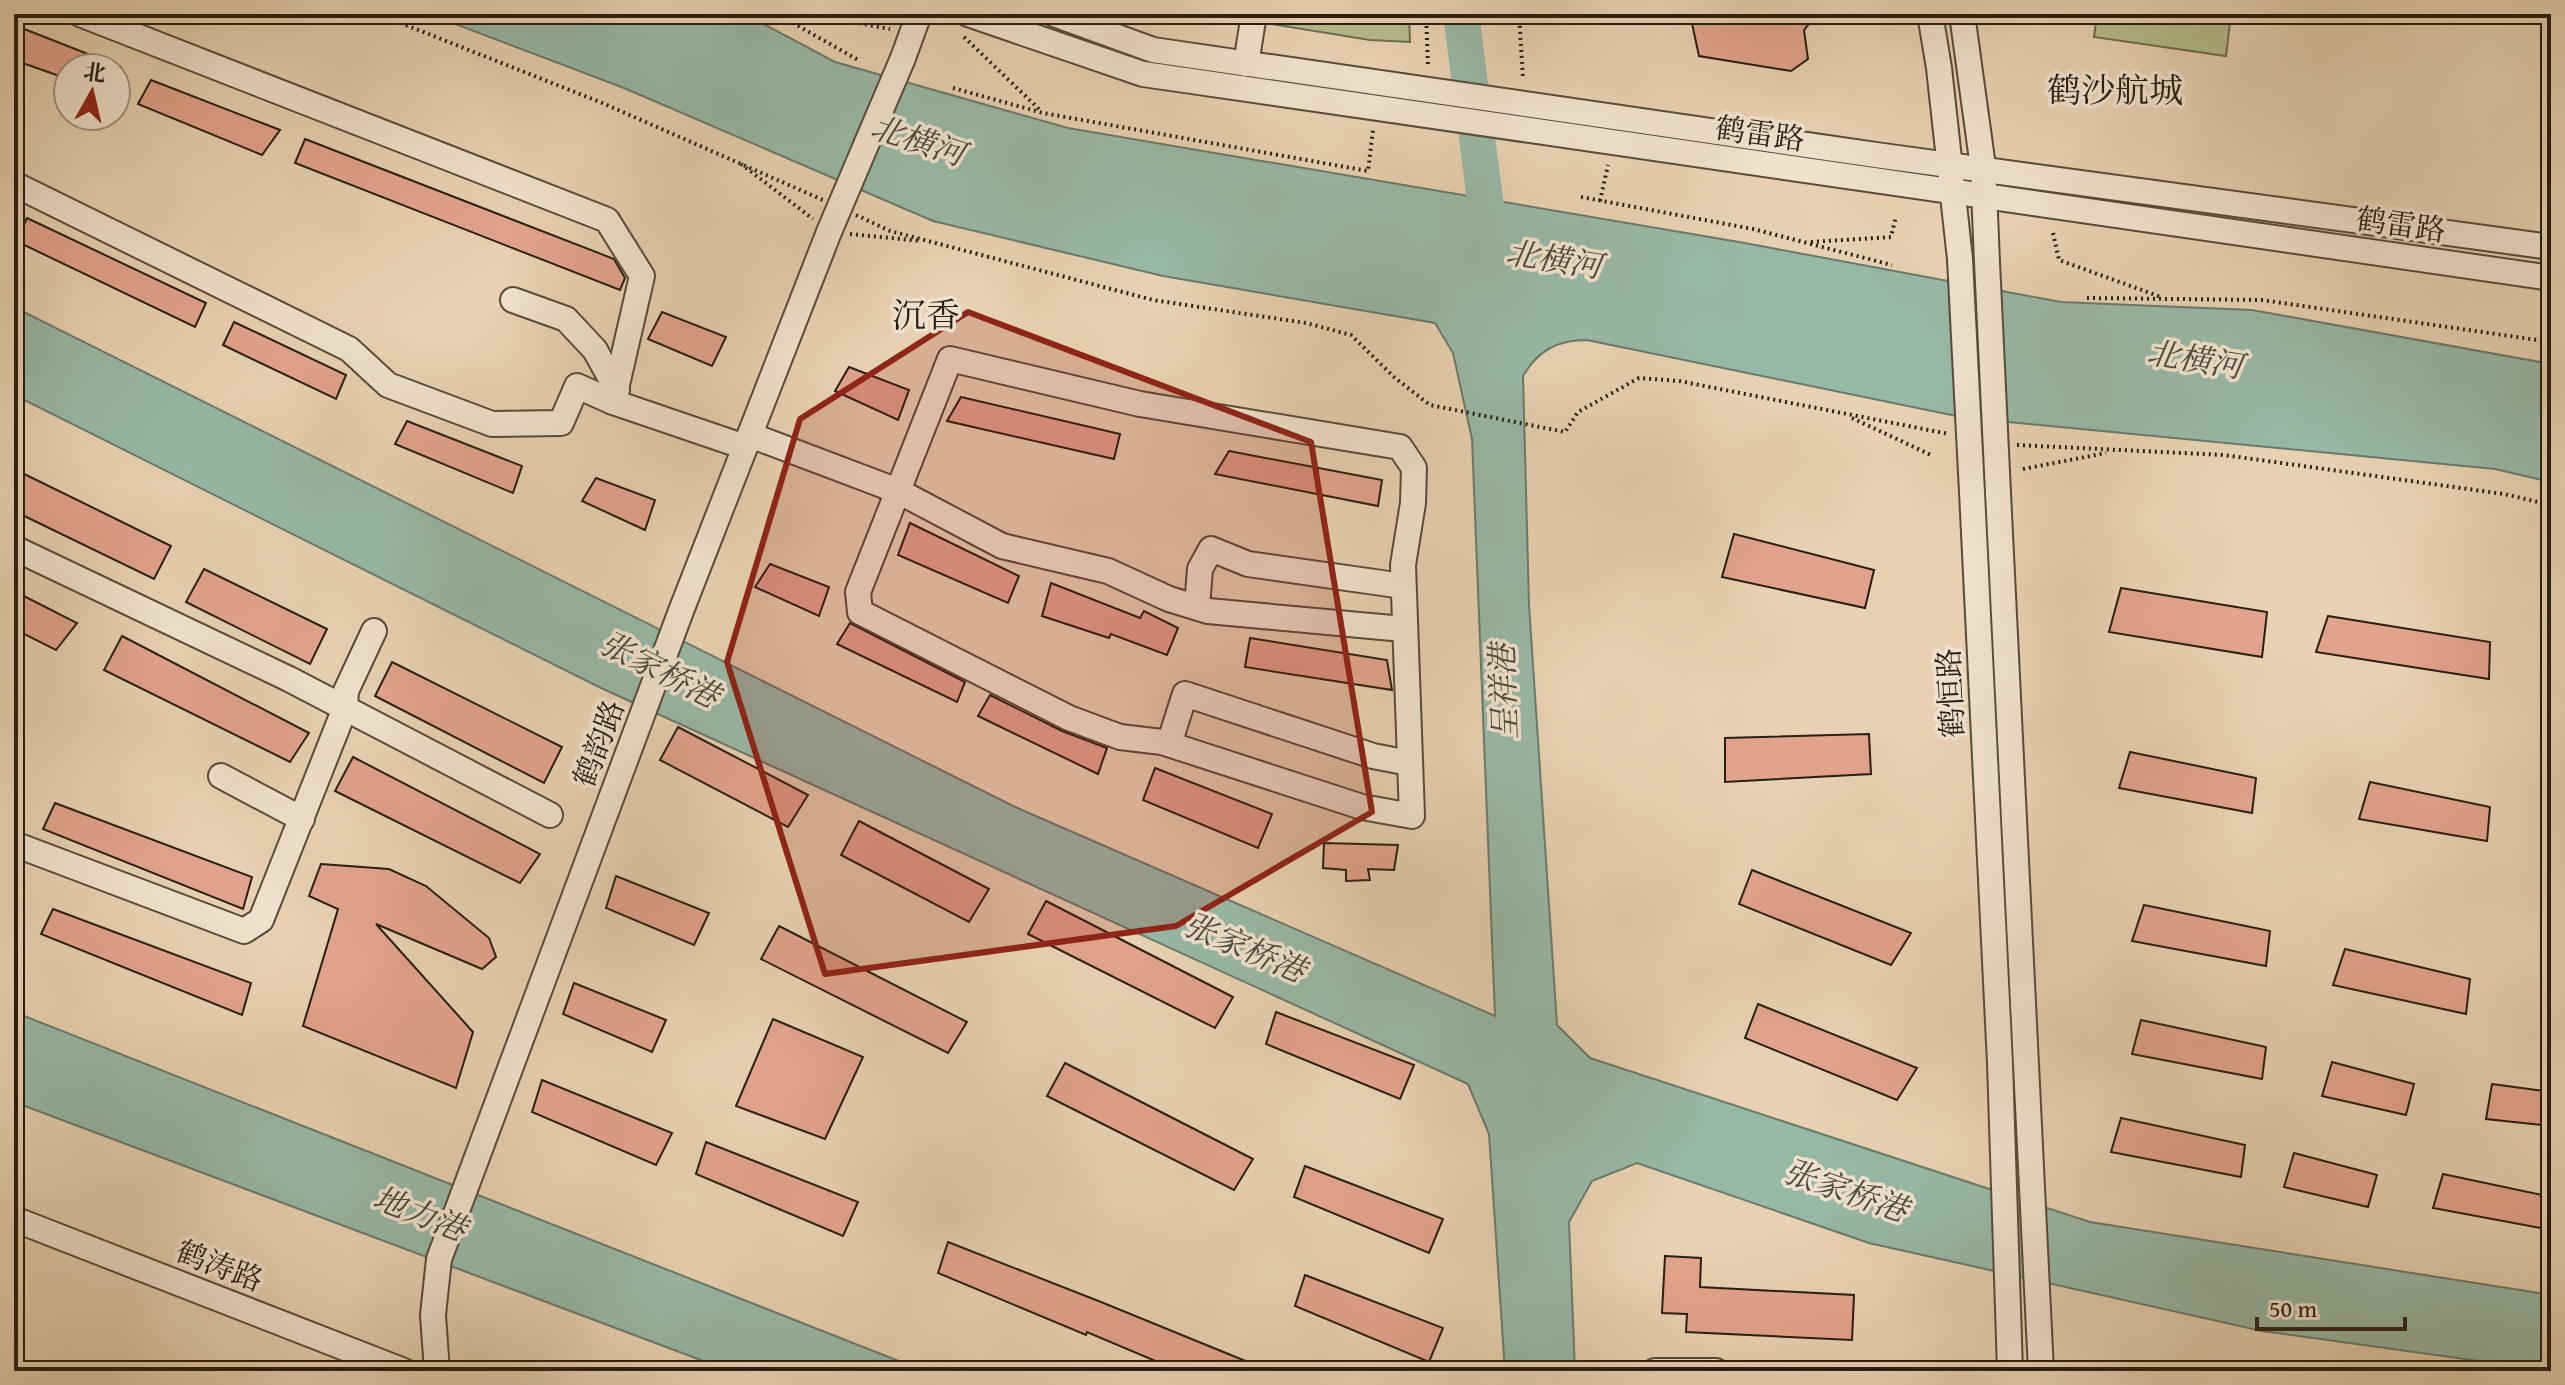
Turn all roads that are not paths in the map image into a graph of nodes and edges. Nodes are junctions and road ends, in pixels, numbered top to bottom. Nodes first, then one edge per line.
1 (80, 14) edge
2 (1054, 14) edge
3 (1254, 14) edge
4 (1930, 14) edge
5 (1962, 14) edge
6 (916, 24) edge
7 (966, 25) edge
8 (1246, 64) junction
9 (1951, 165) junction
10 (1983, 167) junction
11 (14, 184) edge
12 (1954, 193) junction
13 (1984, 196) junction
14 (2551, 247) edge
15 (2551, 278) edge
16 (513, 300) dead end
17 (615, 396) junction
18 (747, 441) junction
19 (898, 491) junction
20 (14, 548) edge
21 (1403, 586) junction
22 (1197, 607) junction
23 (1403, 629) junction
24 (374, 631) dead end
25 (345, 708) junction
26 (1169, 744) junction
27 (1409, 763) junction
28 (221, 776) dead end
29 (550, 815) dead end
30 (302, 819) junction
31 (14, 844) edge
32 (14, 1219) edge
33 (404, 1371) edge
34 (437, 1371) edge
35 (1655, 1371) edge
36 (1716, 1371) edge
37 (2010, 1371) edge
38 (2041, 1371) edge

1 - 17 street
2 - 8 street, 鹤雷路
3 - 8 street
4 - 9 street, 鹤恒路
5 - 10 street, 鹤恒路
6 - 18 street, 鹤韵路, bridge
7 - 12 street, 鹤雷路
8 - 9 street, 鹤雷路
9 - 10 street, 鹤雷路
9 - 12 street, 鹤恒路
10 - 13 street, 鹤恒路
10 - 14 street, 鹤雷路
11 - 17 street
12 - 13 street, 鹤雷路
12 - 37 street, 鹤恒路, bridge
13 - 15 street, 鹤雷路
13 - 38 street, 鹤恒路, bridge
16 - 17 street
17 - 18 street
18 - 19 street
18 - 34 street, 鹤韵路
19 - 21 street
19 - 22 street
19 - 26 street
20 - 25 street
21 - 22 street
21 - 23 street
22 - 23 street
23 - 27 street
24 - 25 street
25 - 29 street
25 - 30 street
26 - 27 street
26 - 27 street
28 - 30 street
30 - 31 street
32 - 33 street, 鹤涛路
35 - 36 street

